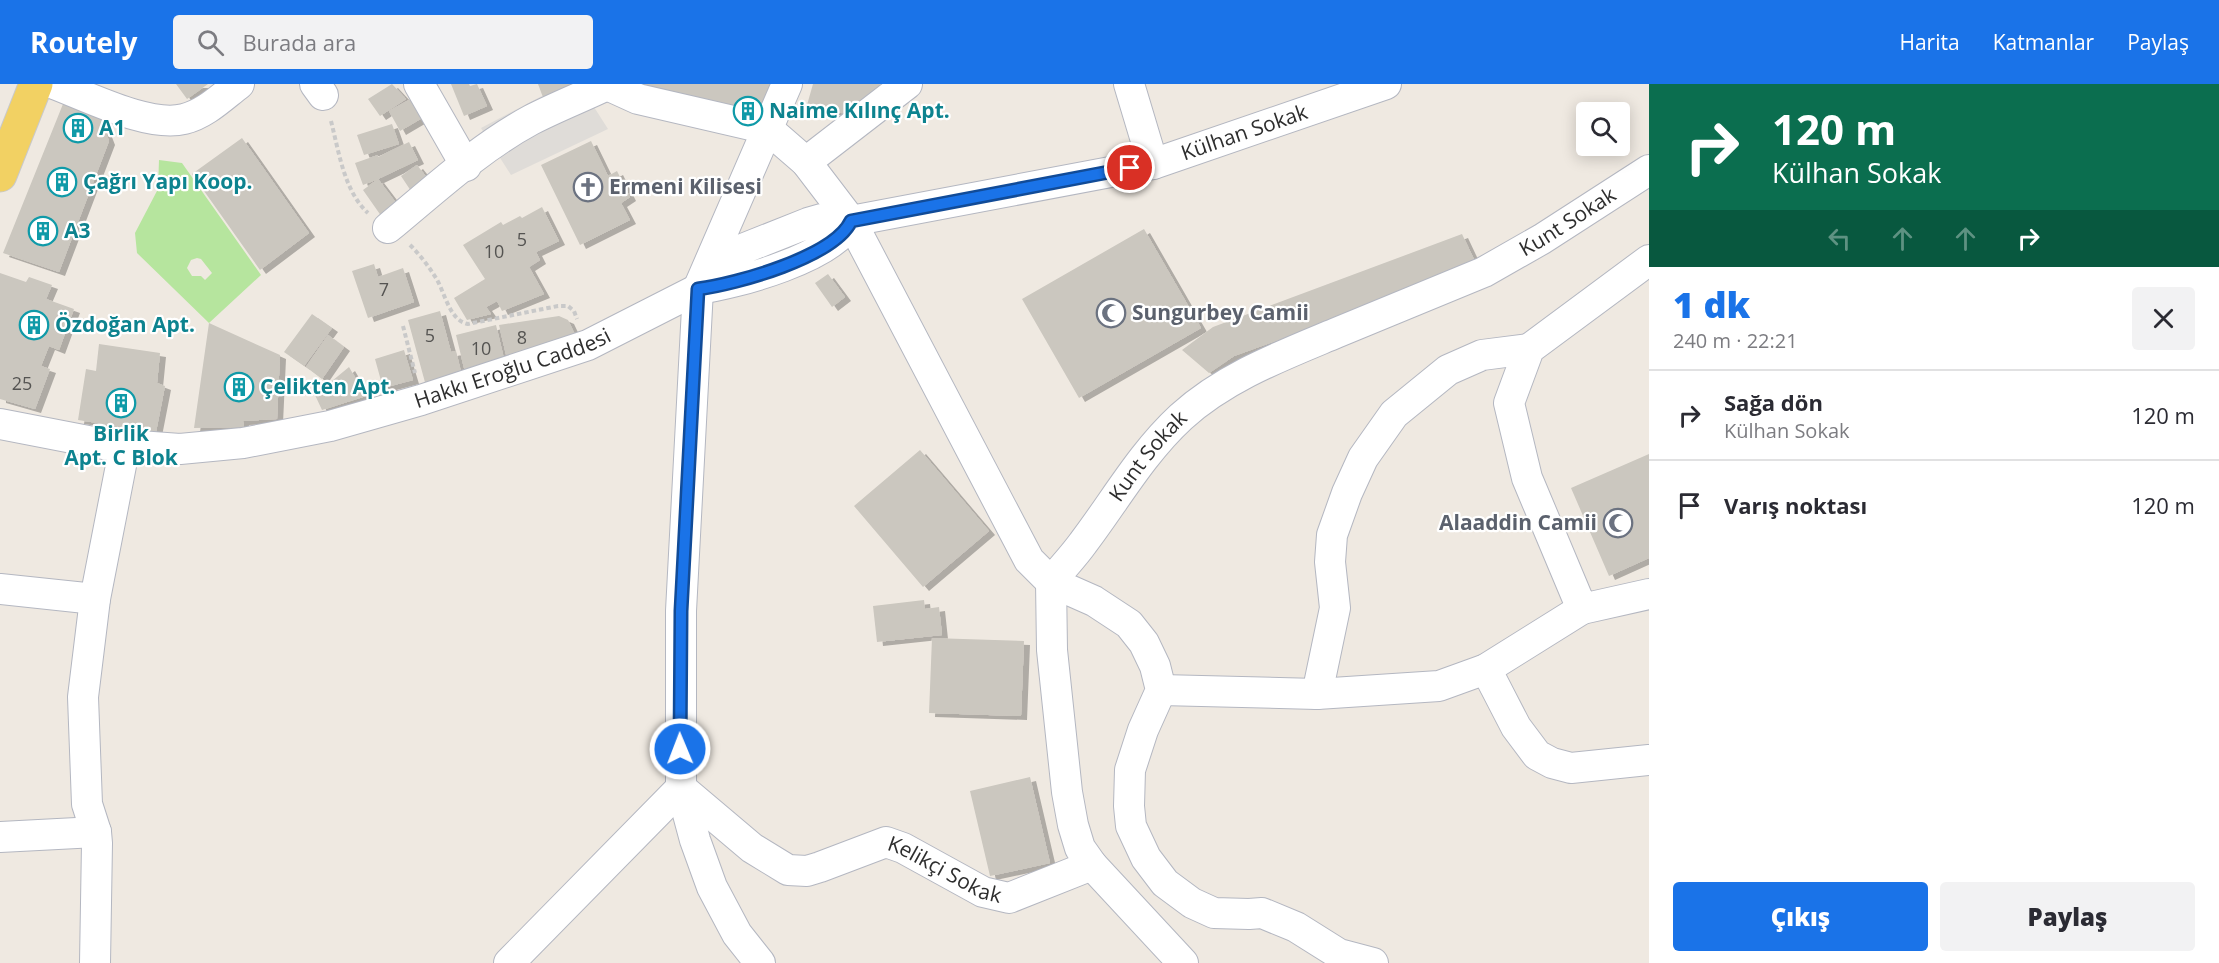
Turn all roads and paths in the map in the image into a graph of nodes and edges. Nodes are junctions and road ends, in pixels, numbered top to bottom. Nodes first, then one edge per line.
1 (36, 84) edge
2 (54, 84) edge
3 (239, 84) edge
4 (420, 84) edge
5 (787, 84) edge
6 (907, 84) edge
7 (1129, 84) edge
8 (1386, 84) edge
9 (606, 85) edge
10 (319, 90) edge
11 (768, 129) junction
12 (806, 162) junction
13 (1153, 164) junction
14 (466, 165) junction
15 (1649, 170) edge
16 (0, 175) edge
17 (851, 221) junction
18 (388, 228) junction
19 (1649, 260) edge
20 (698, 289) junction
21 (403, 326) dead end
22 (588, 345) junction
23 (1529, 349) junction
24 (421, 400) junction
25 (0, 424) edge
26 (125, 446) junction
27 (1051, 582) junction
28 (0, 589) edge
29 (1649, 594) edge
30 (95, 599) junction
31 (1582, 609) junction
32 (1486, 669) junction
33 (1161, 690) junction
34 (1317, 694) junction
35 (1649, 760) edge
36 (681, 788) junction
37 (96, 832) junction
38 (0, 837) edge
39 (1092, 865) junction
40 (95, 963) edge
41 (509, 963) edge
42 (760, 963) edge
43 (1183, 963) edge
44 (1373, 963) edge

1 - 16 main road
2 - 3 street
4 - 14 street
5 - 11 street
6 - 12 street
7 - 13 street
8 - 13 street, Külhan Sokak
9 - 11 street
9 - 14 street
10 - 18 path
11 - 12 street
11 - 20 street
12 - 17 street
13 - 17 street, Külhan Sokak
14 - 18 street
15 - 27 street, Kunt Sokak
17 - 20 street
17 - 27 street
18 - 22 path
19 - 23 street
20 - 22 street, Hakkı Eroğlu Caddesi
20 - 36 street
21 - 24 path
22 - 24 street, Hakkı Eroğlu Caddesi
23 - 31 street
23 - 34 street
24 - 26 street, Hakkı Eroğlu Caddesi
25 - 26 street, Hakkı Eroğlu Caddesi
26 - 30 street
27 - 33 street
27 - 39 street
28 - 30 street
29 - 31 street
30 - 37 street
31 - 32 street
32 - 34 street
32 - 35 street
33 - 34 street
33 - 44 street
36 - 39 street, Kelikçi Sokak
36 - 41 street
36 - 42 street
37 - 38 street
37 - 40 street
39 - 43 street

